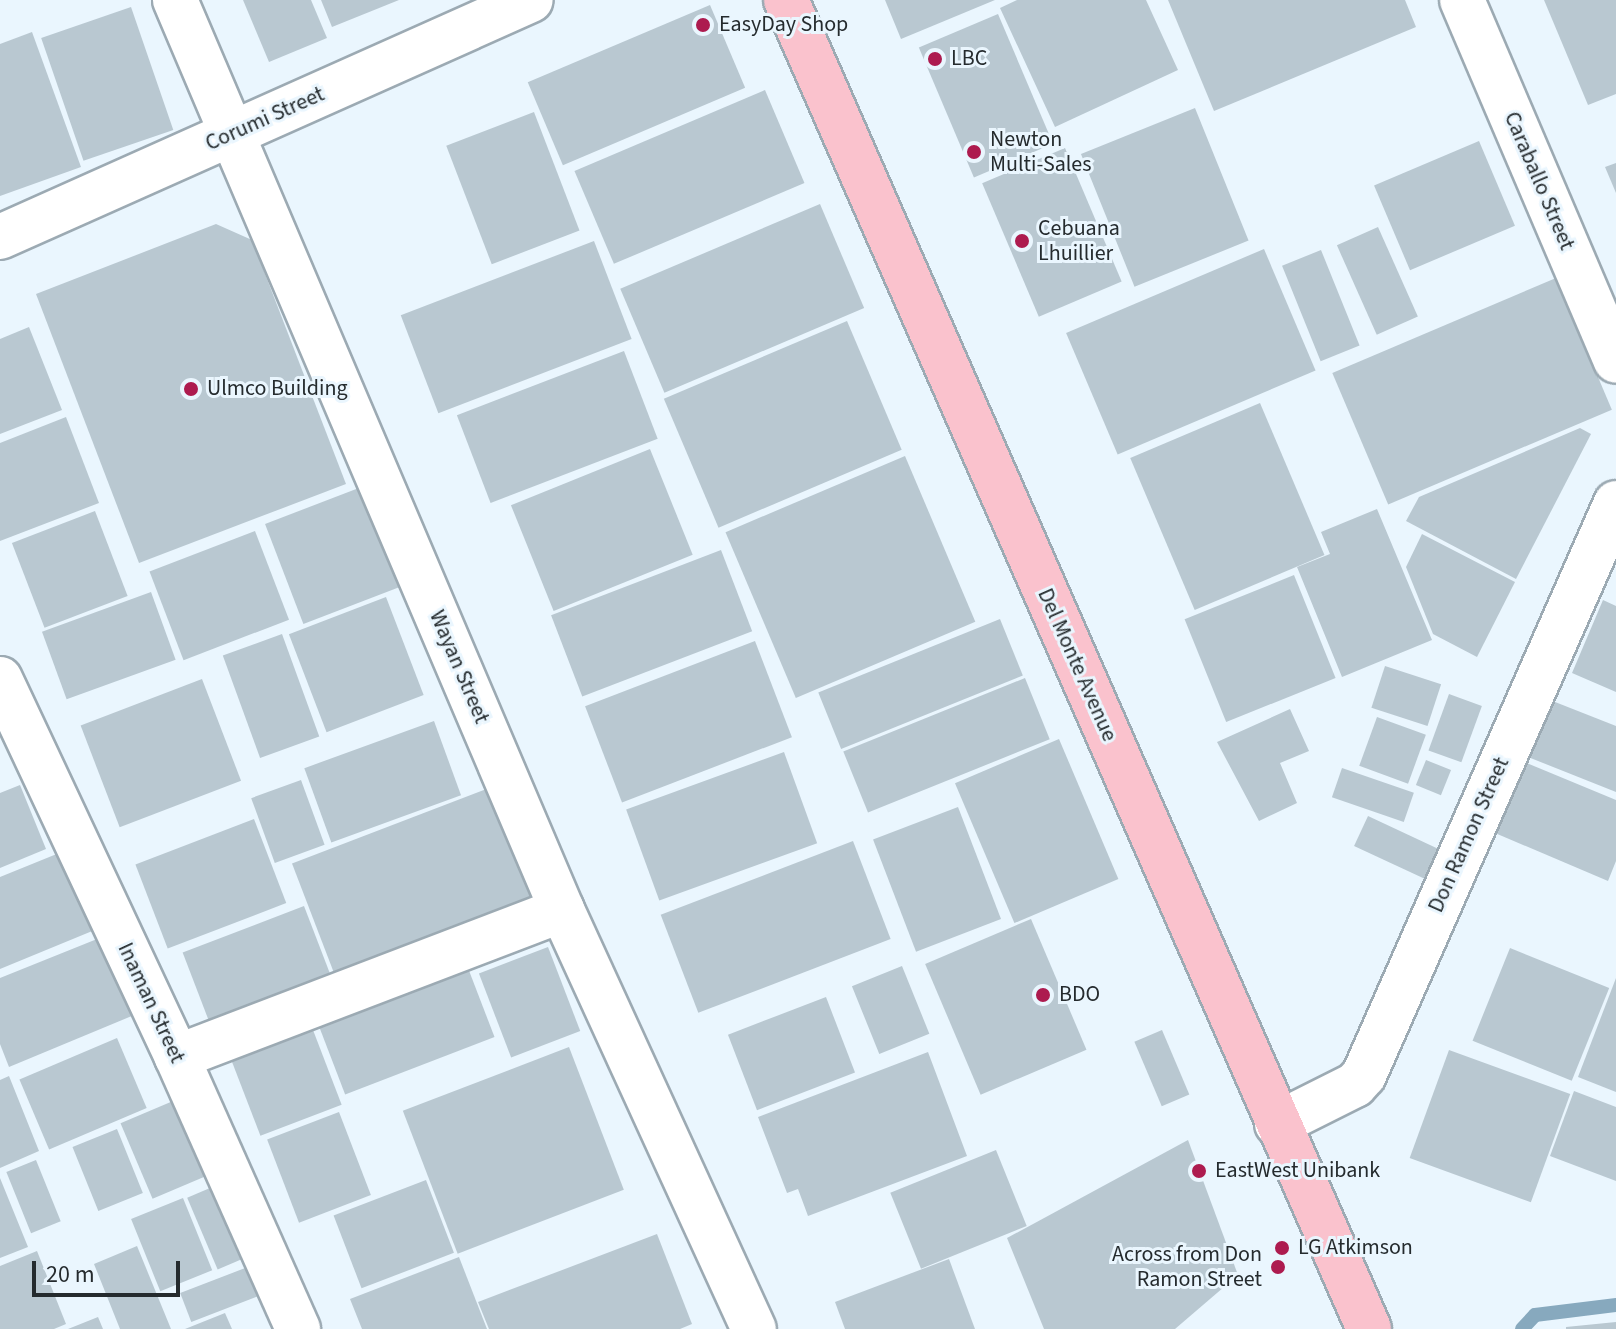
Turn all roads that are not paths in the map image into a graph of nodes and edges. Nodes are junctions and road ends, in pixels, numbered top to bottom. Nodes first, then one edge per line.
1 (175, 0) edge
2 (531, 0) edge
3 (786, 0) edge
4 (1462, 0) edge
5 (231, 134) junction
6 (0, 237) edge
7 (1616, 361) edge
8 (1616, 503) edge
9 (0, 679) edge
10 (562, 910) junction
11 (177, 1057) junction
12 (1277, 1124) junction
13 (298, 1329) edge
14 (754, 1329) edge
15 (1369, 1329) edge

1 - 5 street, Wayan Street
2 - 5 street, Corumi Street
3 - 12 main road, Del Monte Avenue
4 - 7 street, Caraballo Street
5 - 6 street, Corumi Street
5 - 10 street, Wayan Street
8 - 12 street, Don Ramon Street
9 - 11 street, Inaman Street
10 - 11 street
10 - 14 street, Wayan Street
11 - 13 street, Inaman Street
12 - 15 main road, Del Monte Avenue

